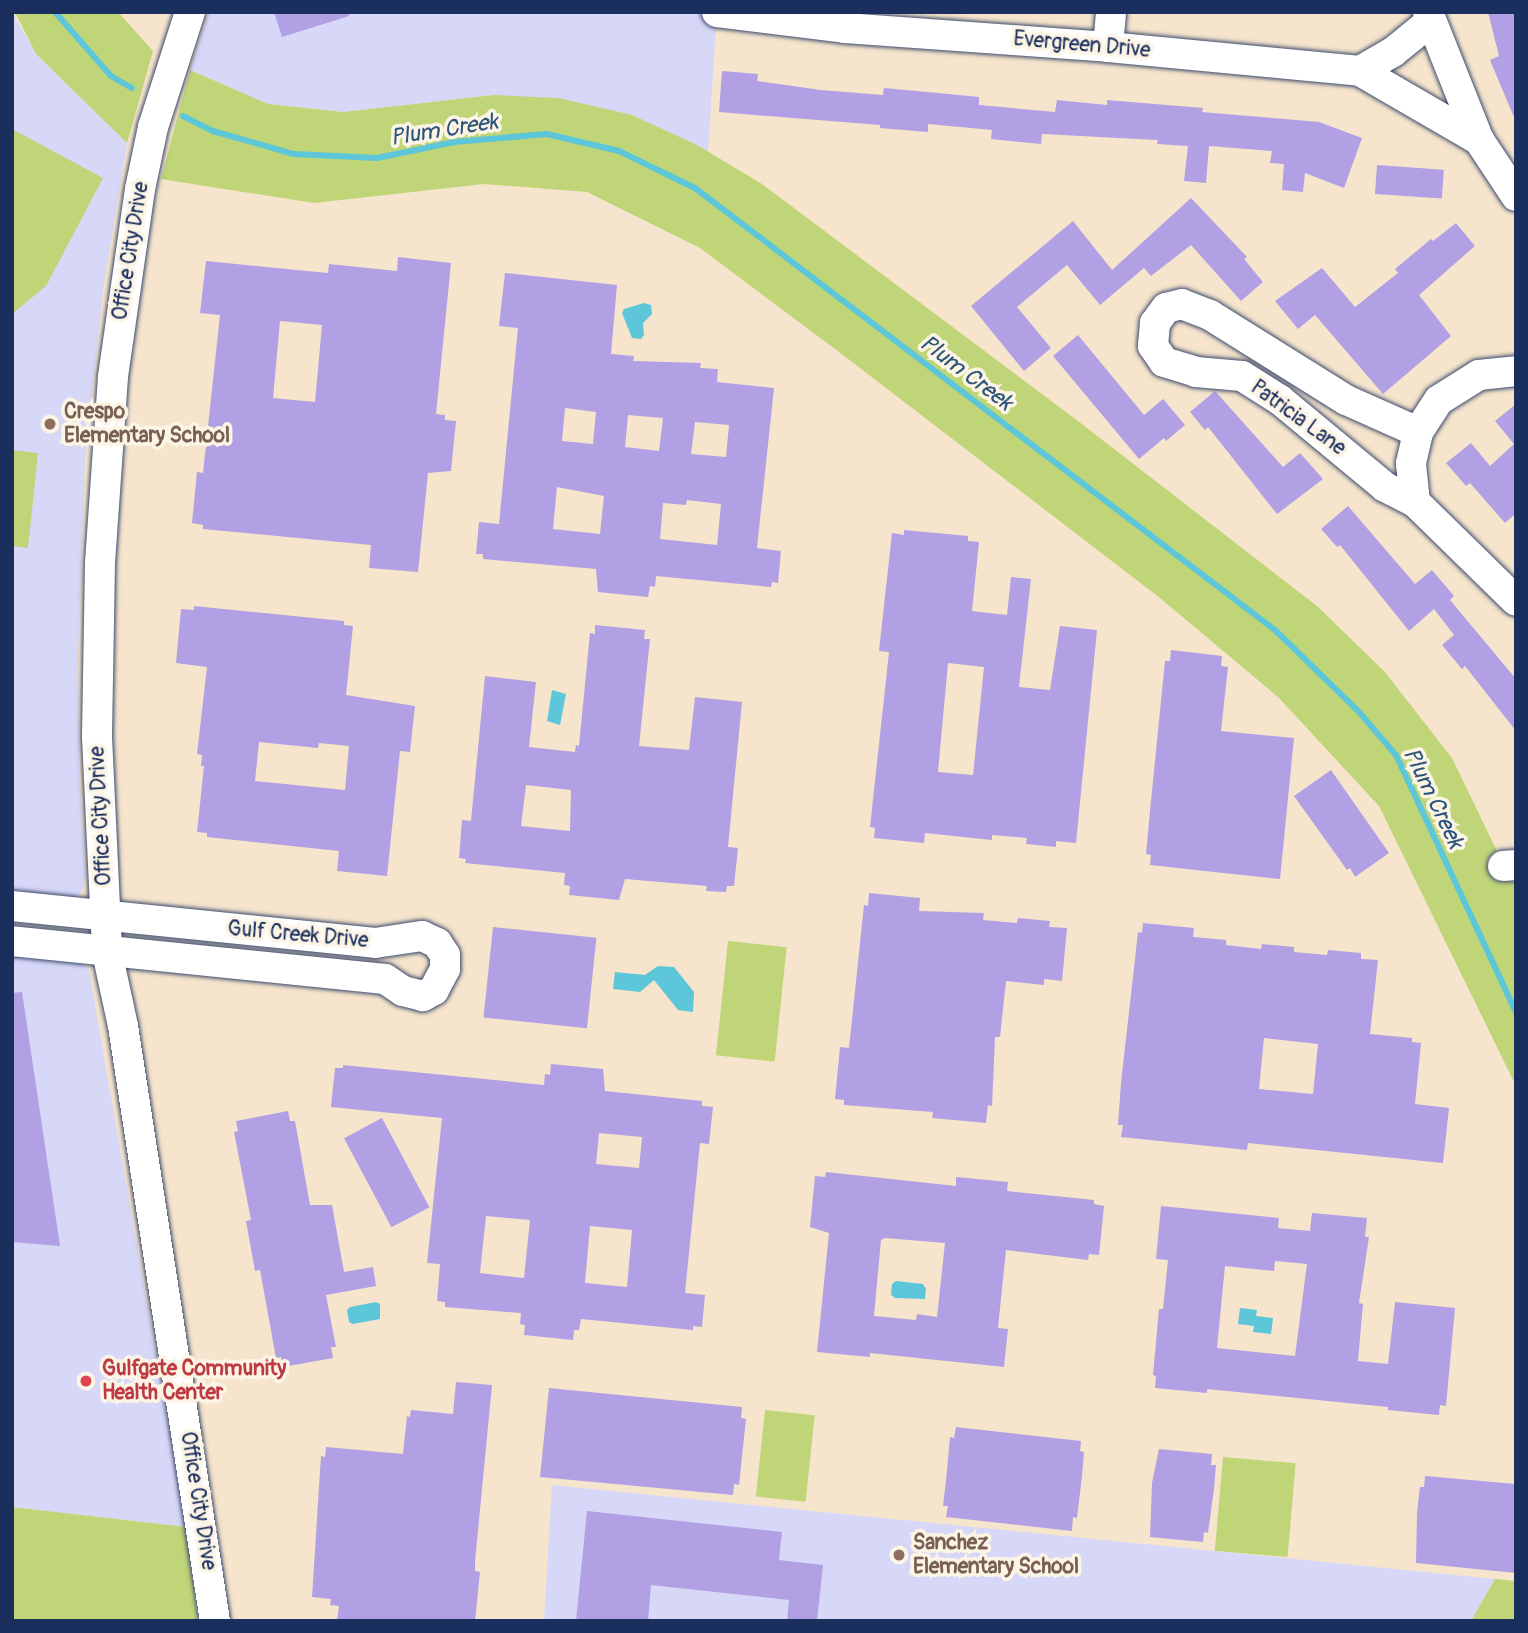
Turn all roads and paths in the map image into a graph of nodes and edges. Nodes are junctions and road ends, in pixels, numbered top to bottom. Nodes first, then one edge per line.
1 (190, 12) edge
2 (717, 12) edge
3 (1111, 12) edge
4 (1430, 17) edge
5 (845, 20) edge
6 (1108, 47) junction
7 (1360, 71) junction
8 (1479, 140) junction
9 (1516, 196) edge
10 (1516, 371) edge
11 (1418, 432) junction
12 (1415, 502) junction
13 (1516, 601) edge
14 (12, 906) edge
15 (107, 917) junction
16 (12, 941) edge
17 (107, 952) junction
18 (215, 1621) edge

1 - 15 street, Office City Drive
2 - 5 street, Evergreen Drive
3 - 6 street
4 - 7 street
4 - 8 street
5 - 6 street, Evergreen Drive
6 - 7 street, Evergreen Drive
7 - 8 street
8 - 9 street
10 - 11 street
11 - 12 street
11 - 12 street, Patricia Lane
12 - 13 street, Patricia Lane
14 - 15 street, Gulf Creek Drive
15 - 17 street, Office City Drive
15 - 17 street, Gulf Creek Drive
16 - 17 street, Gulf Creek Drive
17 - 18 street, Office City Drive

